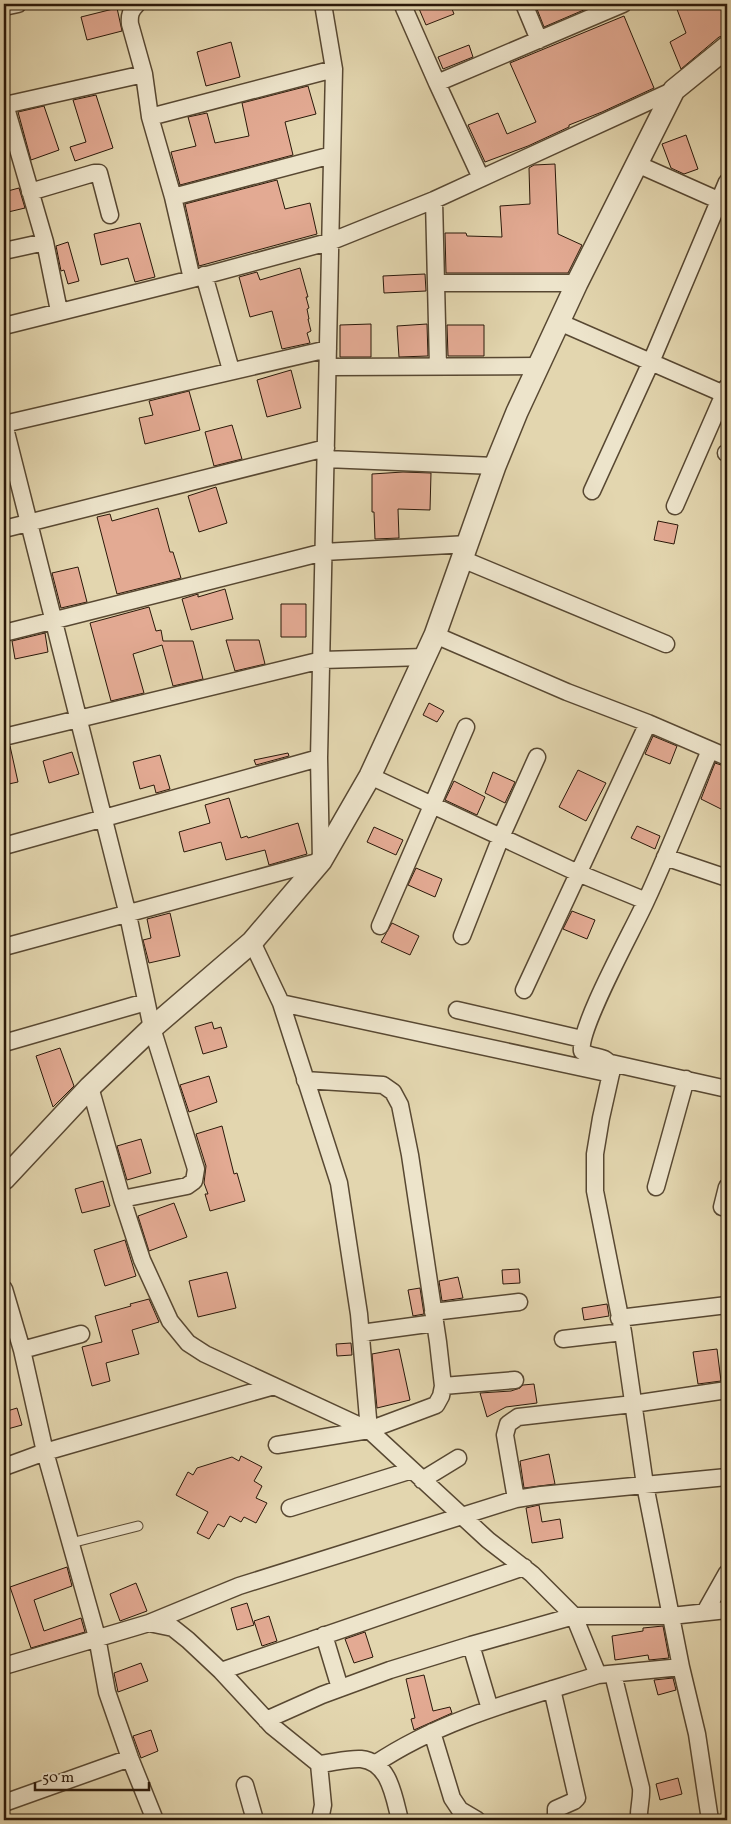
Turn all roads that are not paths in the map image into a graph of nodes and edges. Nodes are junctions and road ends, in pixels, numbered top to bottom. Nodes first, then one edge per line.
1 (17, 4) edge
2 (137, 4) edge
3 (323, 4) edge
4 (405, 4) edge
5 (524, 4) edge
6 (623, 4) edge
7 (4, 7) edge
8 (539, 40) junction
9 (727, 47) edge
10 (334, 69) junction
11 (144, 74) junction
12 (437, 83) junction
13 (674, 90) junction
14 (4, 103) edge
15 (150, 117) junction
16 (332, 155) junction
17 (637, 164) junction
18 (481, 178) junction
19 (727, 182) edge
20 (30, 192) junction
21 (172, 197) junction
22 (434, 200) junction
23 (718, 200) junction
24 (110, 215) dead end
25 (332, 241) junction
26 (44, 242) junction
27 (4, 251) edge
28 (198, 276) junction
29 (436, 283) junction
30 (577, 283) junction
31 (59, 311) junction
32 (559, 322) junction
33 (4, 326) edge
34 (328, 349) junction
35 (651, 362) junction
36 (438, 366) junction
37 (538, 366) junction
38 (328, 367) junction
39 (231, 370) junction
40 (726, 391) edge
41 (4, 424) edge
42 (326, 453) junction
43 (495, 466) junction
44 (592, 491) dead end
45 (676, 506) dead end
46 (28, 522) junction
47 (4, 528) edge
48 (324, 552) junction
49 (465, 552) junction
50 (54, 621) junction
51 (4, 633) edge
52 (435, 635) junction
53 (666, 644) dead end
54 (425, 657) junction
55 (322, 660) junction
56 (78, 719) junction
57 (648, 723) junction
58 (466, 727) dead end
59 (4, 737) edge
60 (710, 750) junction
61 (727, 757) edge
62 (319, 758) junction
63 (537, 758) dead end
64 (370, 776) junction
65 (433, 807) junction
66 (103, 818) junction
67 (501, 838) junction
68 (4, 846) edge
69 (665, 857) junction
70 (321, 861) junction
71 (578, 873) junction
72 (727, 878) edge
73 (646, 901) junction
74 (128, 914) junction
75 (380, 926) dead end
76 (462, 936) dead end
77 (252, 942) junction
78 (4, 947) edge
79 (524, 990) dead end
80 (146, 1002) junction
81 (281, 1003) junction
82 (457, 1010) dead end
83 (152, 1028) junction
84 (582, 1039) junction
85 (4, 1043) edge
86 (611, 1068) junction
87 (686, 1079) junction
88 (305, 1080) junction
89 (90, 1087) junction
90 (727, 1089) edge
91 (4, 1178) edge
92 (656, 1187) dead end
93 (727, 1187) edge
94 (122, 1199) junction
95 (722, 1207) dead end
96 (4, 1289) edge
97 (519, 1302) dead end
98 (727, 1305) edge
99 (434, 1318) junction
100 (621, 1325) junction
101 (361, 1333) junction
102 (81, 1334) dead end
103 (563, 1339) dead end
104 (22, 1350) junction
105 (515, 1380) dead end
106 (274, 1386) junction
107 (443, 1386) junction
108 (727, 1390) edge
109 (633, 1404) junction
110 (369, 1430) junction
111 (277, 1445) dead end
112 (45, 1452) junction
113 (458, 1458) dead end
114 (4, 1467) edge
115 (417, 1475) junction
116 (727, 1477) edge
117 (645, 1485) junction
118 (516, 1500) junction
119 (290, 1508) dead end
120 (463, 1517) junction
121 (138, 1526) dead end
122 (71, 1543) junction
123 (524, 1568) junction
124 (727, 1573) edge
125 (727, 1610) edge
126 (705, 1612) junction
127 (574, 1616) junction
128 (671, 1616) junction
129 (150, 1623) junction
130 (324, 1635) junction
131 (96, 1637) junction
132 (471, 1645) junction
133 (4, 1666) edge
134 (681, 1667) junction
135 (221, 1671) junction
136 (606, 1674) junction
137 (340, 1688) junction
138 (552, 1690) junction
139 (490, 1709) junction
140 (266, 1720) junction
141 (432, 1732) junction
142 (130, 1758) junction
143 (319, 1764) junction
144 (376, 1764) junction
145 (245, 1785) dead end
146 (4, 1803) edge
147 (155, 1820) edge
148 (255, 1820) edge
149 (320, 1820) edge
150 (400, 1820) edge
151 (477, 1820) edge
152 (556, 1820) edge
153 (639, 1820) edge
154 (710, 1820) edge

1 - 7 street
2 - 11 street
3 - 10 street
4 - 12 street
5 - 8 street
6 - 8 street
8 - 12 street
9 - 13 street
10 - 15 street
10 - 16 street
11 - 14 street
11 - 15 street
12 - 18 street
13 - 17 street
13 - 18 street
14 - 20 street
15 - 21 street
16 - 21 street
16 - 25 street
17 - 23 street
17 - 30 street
18 - 22 street
19 - 23 street
20 - 24 street
20 - 26 street
21 - 28 street
22 - 25 street
22 - 29 street
23 - 35 street
25 - 28 street
25 - 34 street
26 - 27 street
26 - 31 street
28 - 31 street
28 - 39 street
29 - 30 street
29 - 36 street
30 - 32 street
31 - 33 street
32 - 35 street
32 - 37 street
34 - 38 street
34 - 39 street
35 - 40 street
35 - 44 street
36 - 37 street
36 - 38 street
37 - 43 street
38 - 42 street
39 - 41 street
40 - 45 street
41 - 46 street
42 - 43 street
42 - 46 street
42 - 48 street
43 - 49 street
46 - 47 street
46 - 50 street
48 - 49 street
48 - 50 street
48 - 55 street
49 - 52 street
49 - 53 street
50 - 51 street
50 - 56 street
52 - 54 street
52 - 57 street
54 - 55 street
54 - 64 street
55 - 56 street
55 - 62 street
56 - 59 street
56 - 66 street
57 - 60 street
57 - 71 street
58 - 65 street
60 - 61 street
60 - 69 street
62 - 66 street
62 - 70 street
63 - 67 street
64 - 65 street
64 - 70 street
65 - 67 street
65 - 75 street
66 - 68 street
66 - 74 street
67 - 71 street
67 - 76 street
69 - 72 street
69 - 73 street
70 - 74 street
70 - 77 street
71 - 73 street
71 - 79 street
73 - 84 street
74 - 78 street
74 - 80 street
77 - 81 street
77 - 83 street
80 - 83 street
80 - 85 street
81 - 86 street
81 - 88 street
82 - 84 street
83 - 89 street
83 - 94 street
84 - 86 street
86 - 87 street
86 - 100 street
87 - 90 street
87 - 92 street
88 - 99 street
88 - 101 street
89 - 91 street
89 - 94 street
93 - 95 street
94 - 106 street
96 - 104 street
97 - 99 street
98 - 100 street
99 - 101 street
99 - 107 street
100 - 103 street
100 - 109 street
101 - 110 street
102 - 104 street
104 - 112 street
105 - 107 street
106 - 110 street
106 - 112 street
107 - 110 street
108 - 109 street
109 - 117 street
109 - 118 street
110 - 111 street
110 - 115 street
112 - 114 street
112 - 122 street
113 - 115 street
115 - 119 street
115 - 120 street
116 - 117 street
117 - 118 street
117 - 128 street
118 - 120 street
120 - 123 street
120 - 129 street
121 - 122 lane
122 - 131 street
123 - 127 street
123 - 130 street
124 - 126 street
125 - 126 street
126 - 128 street
127 - 128 street
127 - 132 street
127 - 136 street
128 - 134 street
129 - 131 street
129 - 135 street
130 - 135 street
130 - 137 street
131 - 133 street
131 - 142 street
132 - 137 street
132 - 139 street
134 - 136 street
134 - 154 street
135 - 140 street
136 - 138 street
136 - 153 street
137 - 140 street
138 - 139 street
138 - 152 street
139 - 141 street
140 - 143 street
141 - 144 street
141 - 151 street
142 - 146 street
142 - 147 street
143 - 144 street
143 - 149 street
144 - 150 street
145 - 148 street

